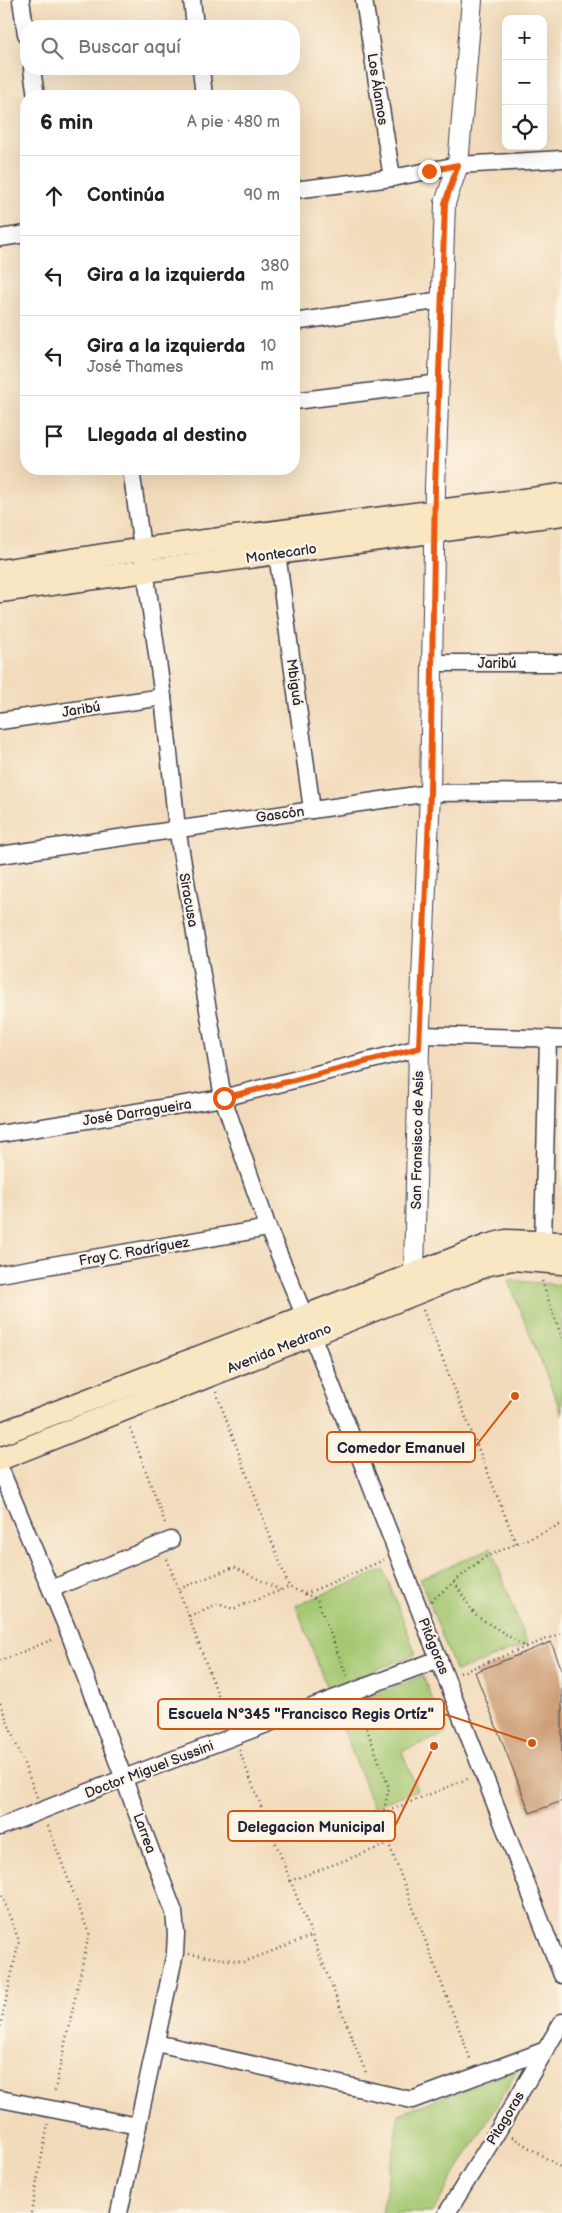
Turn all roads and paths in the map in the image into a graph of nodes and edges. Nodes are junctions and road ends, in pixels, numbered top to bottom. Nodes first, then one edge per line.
1 (21, 0) edge
2 (192, 0) edge
3 (364, 0) edge
4 (472, 0) edge
5 (24, 20) edge
6 (194, 20) edge
7 (33, 75) edge
8 (202, 75) edge
9 (35, 90) edge
10 (203, 90) edge
11 (562, 159) edge
12 (458, 165) junction
13 (392, 178) junction
14 (300, 189) edge
15 (20, 235) edge
16 (0, 238) edge
17 (442, 300) junction
18 (300, 321) edge
19 (440, 383) junction
20 (300, 400) edge
21 (132, 475) edge
22 (562, 495) edge
23 (435, 510) junction
24 (562, 514) edge
25 (434, 532) junction
26 (277, 553) junction
27 (144, 560) junction
28 (0, 571) edge
29 (0, 591) edge
30 (432, 663) junction
31 (562, 663) edge
32 (163, 697) junction
33 (0, 721) edge
34 (562, 792) edge
35 (430, 793) junction
36 (312, 810) junction
37 (177, 828) junction
38 (0, 855) edge
39 (555, 1039) edge
40 (420, 1042) junction
41 (224, 1098) junction
42 (0, 1134) edge
43 (268, 1228) junction
44 (547, 1249) edge
45 (562, 1263) edge
46 (0, 1274) edge
47 (415, 1284) junction
48 (308, 1326) junction
49 (562, 1338) edge
50 (210, 1376) junction
51 (123, 1410) junction
52 (0, 1434) edge
53 (0, 1459) edge
54 (0, 1468) edge
55 (562, 1524) edge
56 (166, 1542) junction
57 (516, 1543) junction
58 (397, 1554) junction
59 (454, 1582) junction
60 (289, 1587) junction
61 (50, 1589) junction
62 (179, 1589) junction
63 (280, 1590) junction
64 (305, 1594) junction
65 (420, 1611) junction
66 (189, 1616) junction
67 (69, 1633) junction
68 (562, 1634) edge
69 (526, 1647) junction
70 (439, 1659) junction
71 (0, 1661) edge
72 (446, 1679) junction
73 (353, 1691) junction
74 (0, 1703) edge
75 (233, 1736) junction
76 (483, 1773) junction
77 (124, 1778) junction
78 (43, 1811) junction
79 (383, 1813) junction
80 (0, 1827) edge
81 (388, 1844) junction
82 (290, 1881) junction
83 (0, 1891) edge
84 (312, 1936) junction
85 (175, 1952) junction
86 (562, 1975) edge
87 (562, 2022) edge
88 (0, 2027) edge
89 (156, 2043) junction
90 (546, 2050) junction
91 (476, 2074) junction
92 (373, 2091) junction
93 (0, 2099) edge
94 (51, 2108) junction
95 (138, 2126) junction
96 (499, 2129) junction
97 (562, 2168) edge
98 (31, 2213) edge
99 (119, 2213) edge
100 (447, 2213) edge

1 - 5 street
2 - 6 street
3 - 13 street, Los Álamos
4 - 12 street, San Fransisco de Asís
7 - 9 street
8 - 10 street
11 - 12 street
12 - 13 street
12 - 17 street, San Fransisco de Asís
13 - 14 street
15 - 16 street
17 - 18 street
17 - 19 street, San Fransisco de Asís
19 - 20 street
19 - 23 street, San Fransisco de Asís
21 - 27 street, Siracusa
22 - 23 main road, Montecarlo
23 - 25 street, San Fransisco de Asís
23 - 27 main road, Montecarlo
24 - 25 main road, Montecarlo
25 - 26 main road, Montecarlo
25 - 30 street, San Fransisco de Asís
26 - 27 main road, Montecarlo
26 - 36 street, Mbiguá
27 - 28 main road, Montecarlo
27 - 29 main road, Montecarlo
27 - 32 street, Siracusa
30 - 31 street, Jaribú
30 - 35 street, San Fransisco de Asís
32 - 33 street, Jaribú
32 - 37 street, Siracusa
34 - 35 street, Gascón
35 - 36 street, Gascón
35 - 40 street, San Fransisco de Asís
36 - 37 street, Gascón
37 - 38 street, Gascón
37 - 41 street, Siracusa
39 - 40 street, José Darragueira
39 - 44 street
40 - 41 street, José Darragueira
40 - 47 street, San Fransisco de Asís
41 - 42 street, José Darragueira
41 - 43 street, Siracusa
43 - 46 street, Fray C. Rodríguez
43 - 48 street, Siracusa
44 - 45 main road, Avenida Medrano
44 - 47 main road, Avenida Medrano
44 - 49 path
47 - 48 main road, Avenida Medrano
47 - 57 path
48 - 50 main road, Avenida Medrano
48 - 52 main road, Avenida Medrano
48 - 58 street, Pitágoras
50 - 51 main road, Avenida Medrano
50 - 60 path
51 - 53 main road, Avenida Medrano
51 - 56 path
54 - 61 street, Larrea
55 - 57 path
56 - 61 street
56 - 62 path
57 - 59 path
58 - 64 path
58 - 65 street, Pitágoras
59 - 65 path
59 - 69 path
60 - 63 path
60 - 64 path
61 - 67 street, Larrea
62 - 63 path
62 - 66 path
63 - 66 path
64 - 73 path
65 - 70 street, Pitágoras
66 - 75 path
67 - 71 path
67 - 77 street, Larrea
68 - 69 path
69 - 72 path
70 - 72 street, Pitágoras
70 - 73 street, Doctor Miguel Sussini
72 - 76 street, Pitágoras
73 - 75 street, Doctor Miguel Sussini
73 - 79 path
74 - 78 path
75 - 77 street, Doctor Miguel Sussini
75 - 82 path
76 - 79 path
76 - 86 street, Pitágoras
77 - 78 street, Doctor Miguel Sussini
77 - 85 street, Larrea
78 - 80 street, Doctor Miguel Sussini
78 - 94 path
79 - 81 path
81 - 82 path
81 - 91 path
82 - 84 path
83 - 88 path
84 - 85 path
84 - 92 path
85 - 89 street, Larrea
87 - 90 street, Pitagoras
89 - 92 street
89 - 95 street, Larrea
90 - 91 street
90 - 96 street, Pitagoras
91 - 92 street
93 - 94 street
94 - 95 street
94 - 98 path
95 - 99 street, Larrea
96 - 97 path
96 - 100 street, Pitagoras

